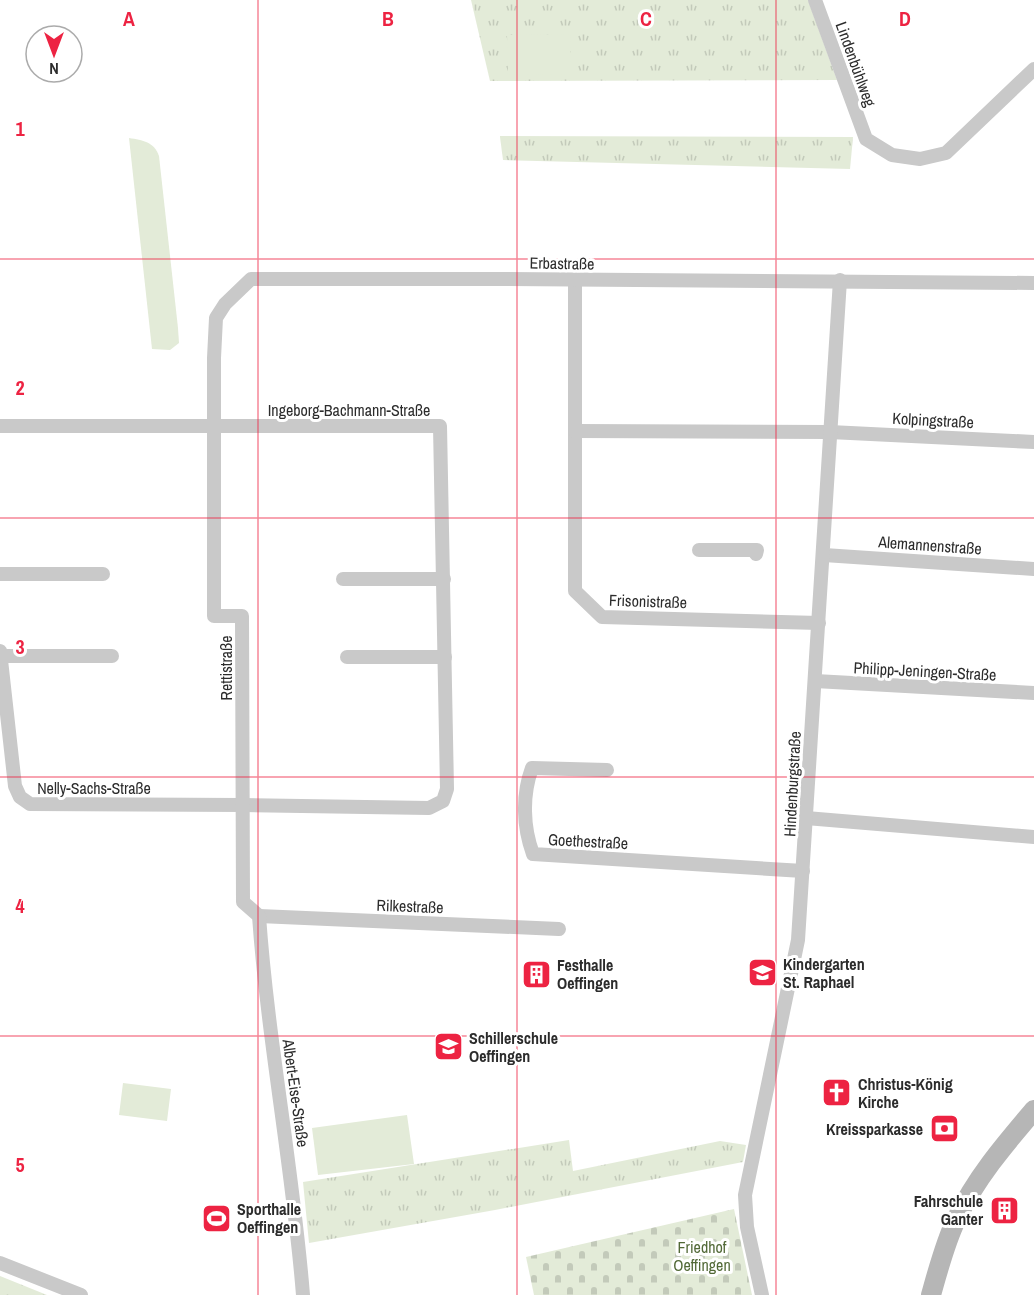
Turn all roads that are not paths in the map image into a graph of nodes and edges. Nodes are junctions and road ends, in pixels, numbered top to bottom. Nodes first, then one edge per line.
1 (815, 0) edge
2 (1034, 69) edge
3 (575, 280) junction
4 (840, 280) junction
5 (1034, 283) edge
6 (0, 426) edge
7 (214, 426) junction
8 (575, 431) junction
9 (830, 432) junction
10 (1034, 442) edge
11 (699, 550) dead end
12 (756, 554) dead end
13 (824, 555) junction
14 (1034, 569) edge
15 (0, 574) edge
16 (103, 574) dead end
17 (343, 579) dead end
18 (444, 579) junction
19 (819, 623) junction
20 (0, 651) edge
21 (0, 656) edge
22 (112, 656) dead end
23 (347, 657) dead end
24 (445, 657) junction
25 (815, 681) junction
26 (1034, 693) edge
27 (607, 770) dead end
28 (242, 805) junction
29 (806, 818) junction
30 (1034, 837) edge
31 (803, 870) junction
32 (260, 916) junction
33 (559, 930) dead end
34 (1034, 1110) edge
35 (0, 1263) edge
36 (760, 1289) edge
37 (81, 1295) edge
38 (303, 1295) edge
39 (931, 1295) edge

1 - 2 street, Lindenbühlweg
3 - 4 street, Erbastraße
3 - 7 street, Erbastraße
3 - 8 street, Frisonistraße
4 - 5 street, Erbastraße
4 - 9 street, Hindenburgstraße
6 - 7 street
7 - 18 street, Ingeborg-Bachmann-Straße
7 - 28 street, Rettistraße
8 - 9 street
8 - 19 street, Frisonistraße
9 - 10 street, Kolpingstraße
9 - 13 street, Hindenburgstraße
11 - 12 street
13 - 14 street, Alemannenstraße
13 - 19 street, Hindenburgstraße
15 - 16 street
17 - 18 street
18 - 24 street, Ingeborg-Bachmann-Straße
19 - 25 street, Hindenburgstraße
20 - 21 street, Nelly-Sachs-Straße
21 - 22 street
21 - 28 street, Nelly-Sachs-Straße
23 - 24 street
24 - 28 street, Ingeborg-Bachmann-Straße
25 - 26 street, Philipp-Jeningen-Straße
25 - 29 street, Hindenburgstraße
27 - 31 street, Goethestraße
28 - 32 street, Rettistraße
29 - 30 street
29 - 31 street, Hindenburgstraße
31 - 36 street, Hindenburgstraße
32 - 33 street, Rilkestraße
32 - 38 street, Albert-Eise-Straße
34 - 39 street
35 - 37 street

